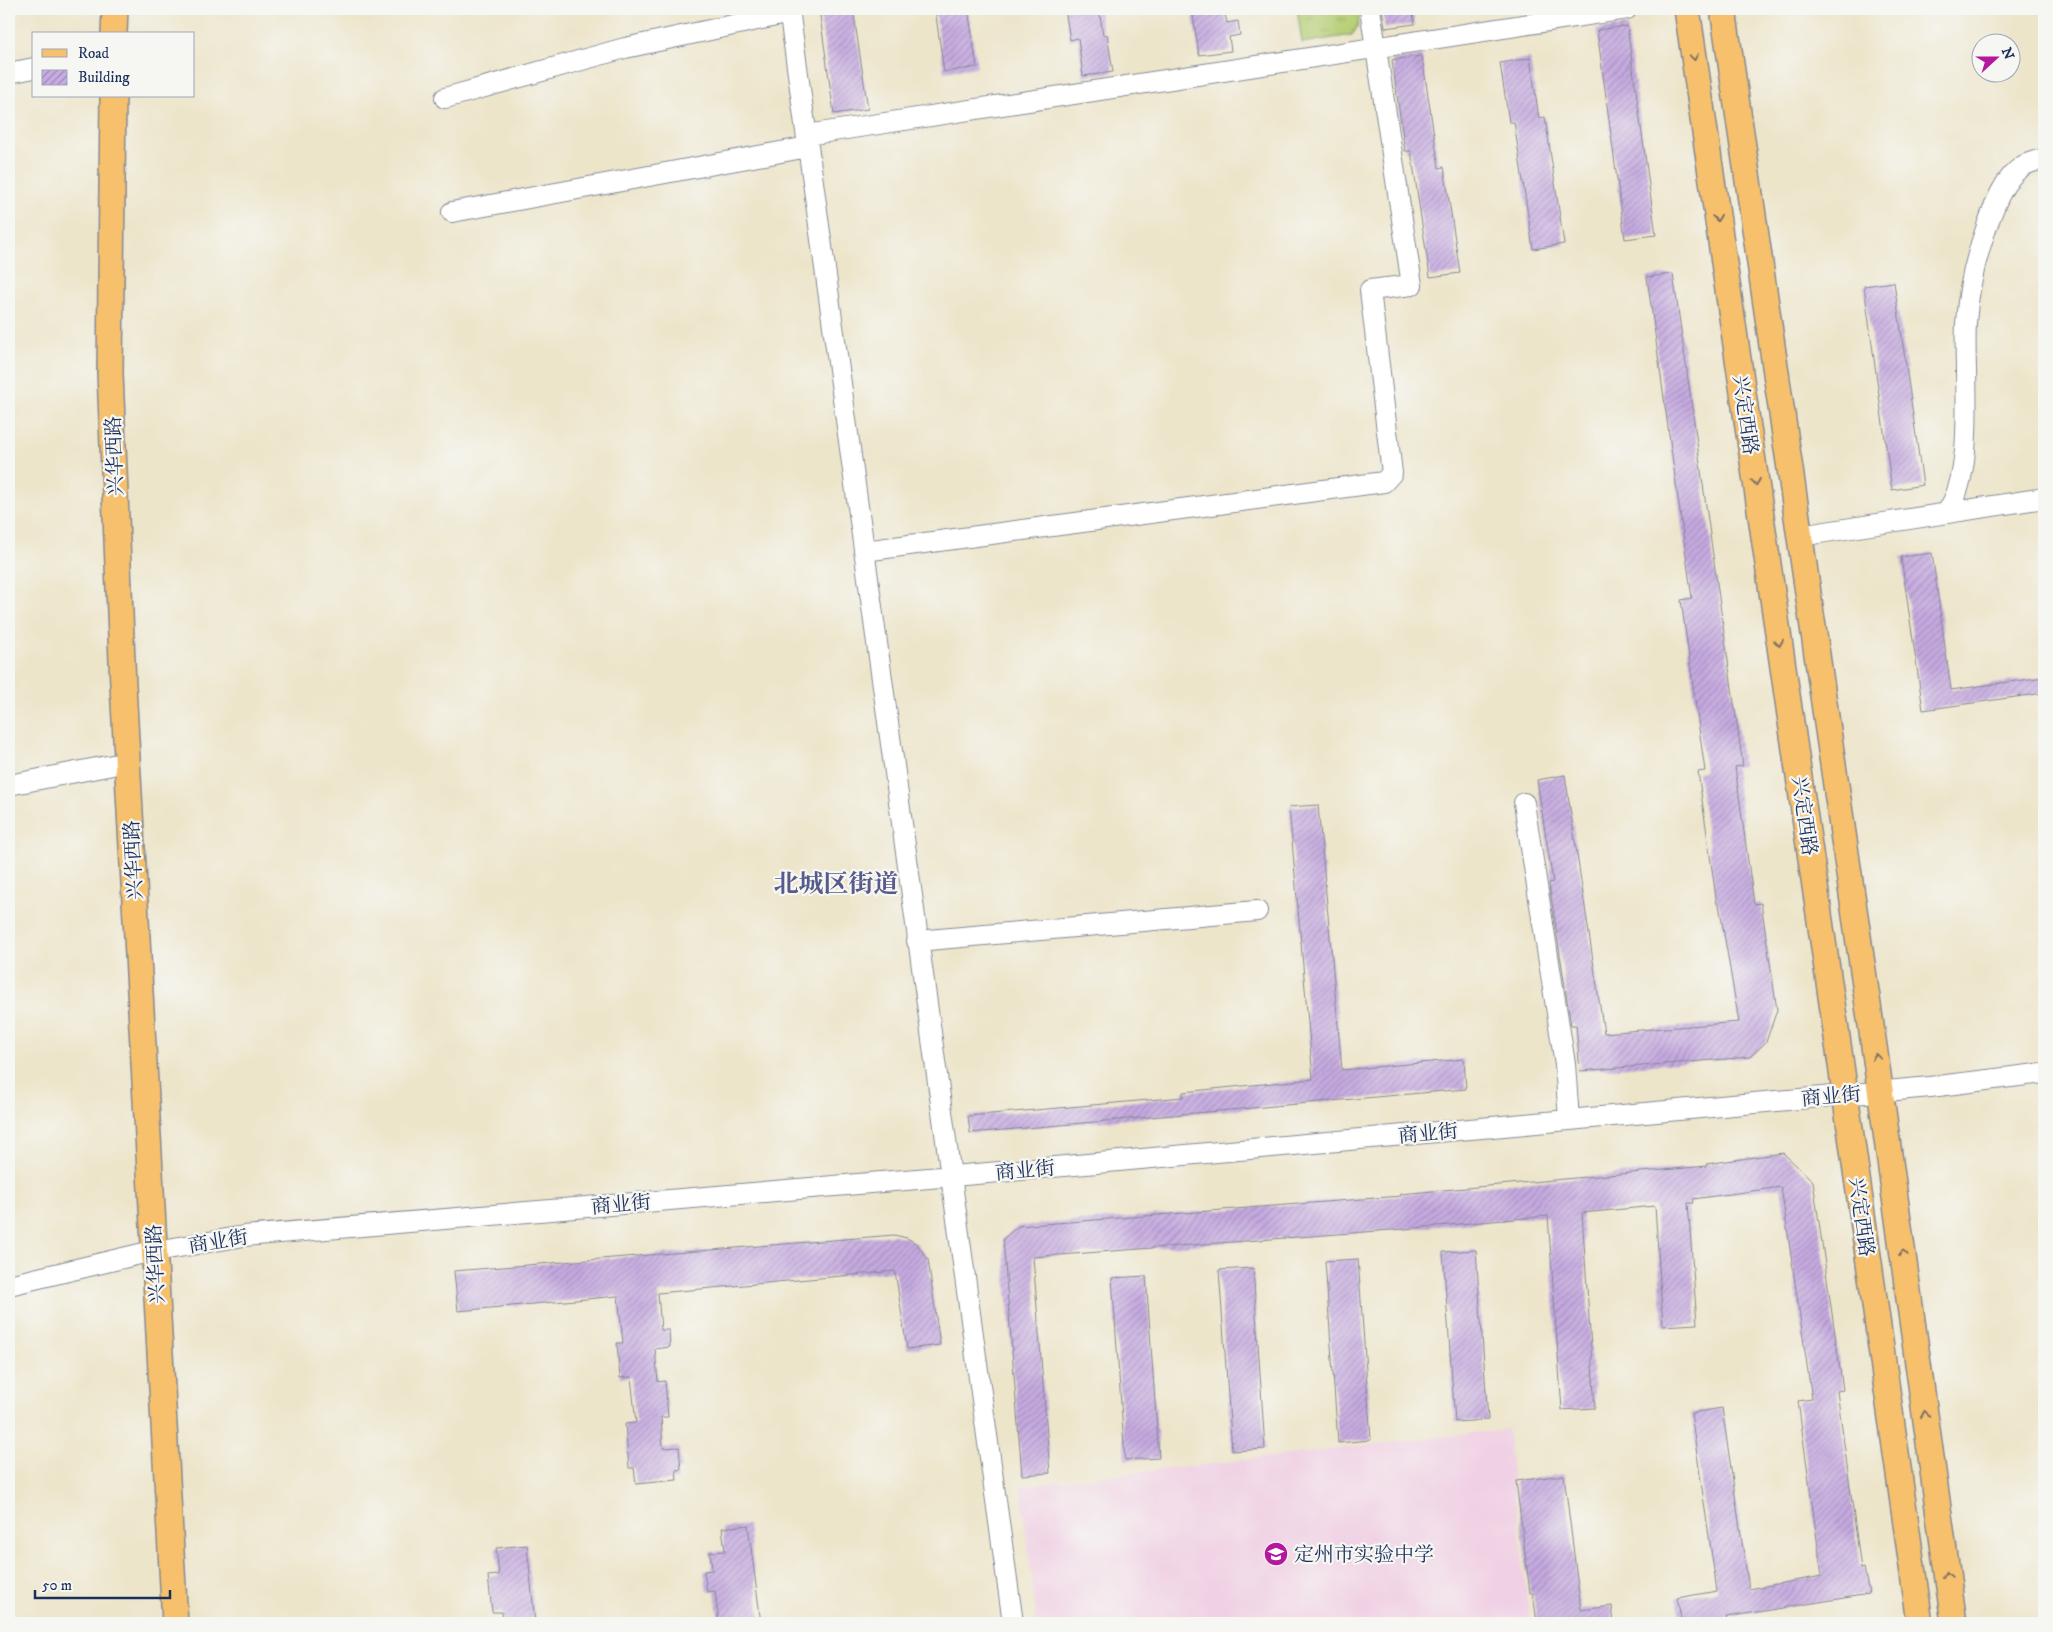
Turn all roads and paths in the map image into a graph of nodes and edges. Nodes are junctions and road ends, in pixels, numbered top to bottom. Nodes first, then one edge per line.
1 (114, 9) edge
2 (1370, 9) edge
3 (1626, 9) edge
4 (1687, 9) edge
5 (1723, 9) edge
6 (790, 11) edge
7 (114, 32) edge
8 (1376, 47) junction
9 (32, 68) edge
10 (9, 73) edge
11 (113, 98) edge
12 (445, 98) dead end
13 (808, 141) junction
14 (2044, 158) edge
15 (452, 212) dead end
16 (2044, 498) edge
17 (1946, 513) junction
18 (1800, 536) junction
19 (864, 551) junction
20 (128, 762) junction
21 (9, 785) edge
22 (1524, 803) dead end
23 (1256, 911) dead end
24 (917, 941) junction
25 (2044, 1073) edge
26 (1880, 1091) junction
27 (1845, 1094) junction
28 (1569, 1120) junction
29 (949, 1176) junction
30 (154, 1252) junction
31 (9, 1285) edge
32 (175, 1623) edge
33 (1013, 1623) edge
34 (1920, 1623) edge
35 (1954, 1623) edge

1 - 7 main road
2 - 8 street
3 - 8 street
4 -> 27 main road, 兴定西路
5 - 18 main road, 兴定西路
6 - 12 street
6 - 13 street
8 - 13 street
8 - 19 street
9 - 10 street
11 - 20 main road, 兴华西路
13 - 15 street
13 - 19 street
14 - 17 street
16 - 17 street
17 - 18 street
26 -> 18 main road, 兴定西路
19 - 24 street
20 - 21 street
20 - 30 main road, 兴华西路
22 - 28 street
23 - 24 street
24 - 29 street
25 - 26 street, 商业街
26 - 27 street, 商业街
35 -> 26 main road, 兴定西路
27 - 28 street, 商业街
27 - 34 main road, 兴定西路
28 - 29 street, 商业街
29 - 30 street, 商业街
29 - 33 street
30 - 31 street, 商业街
30 - 32 main road, 兴华西路

